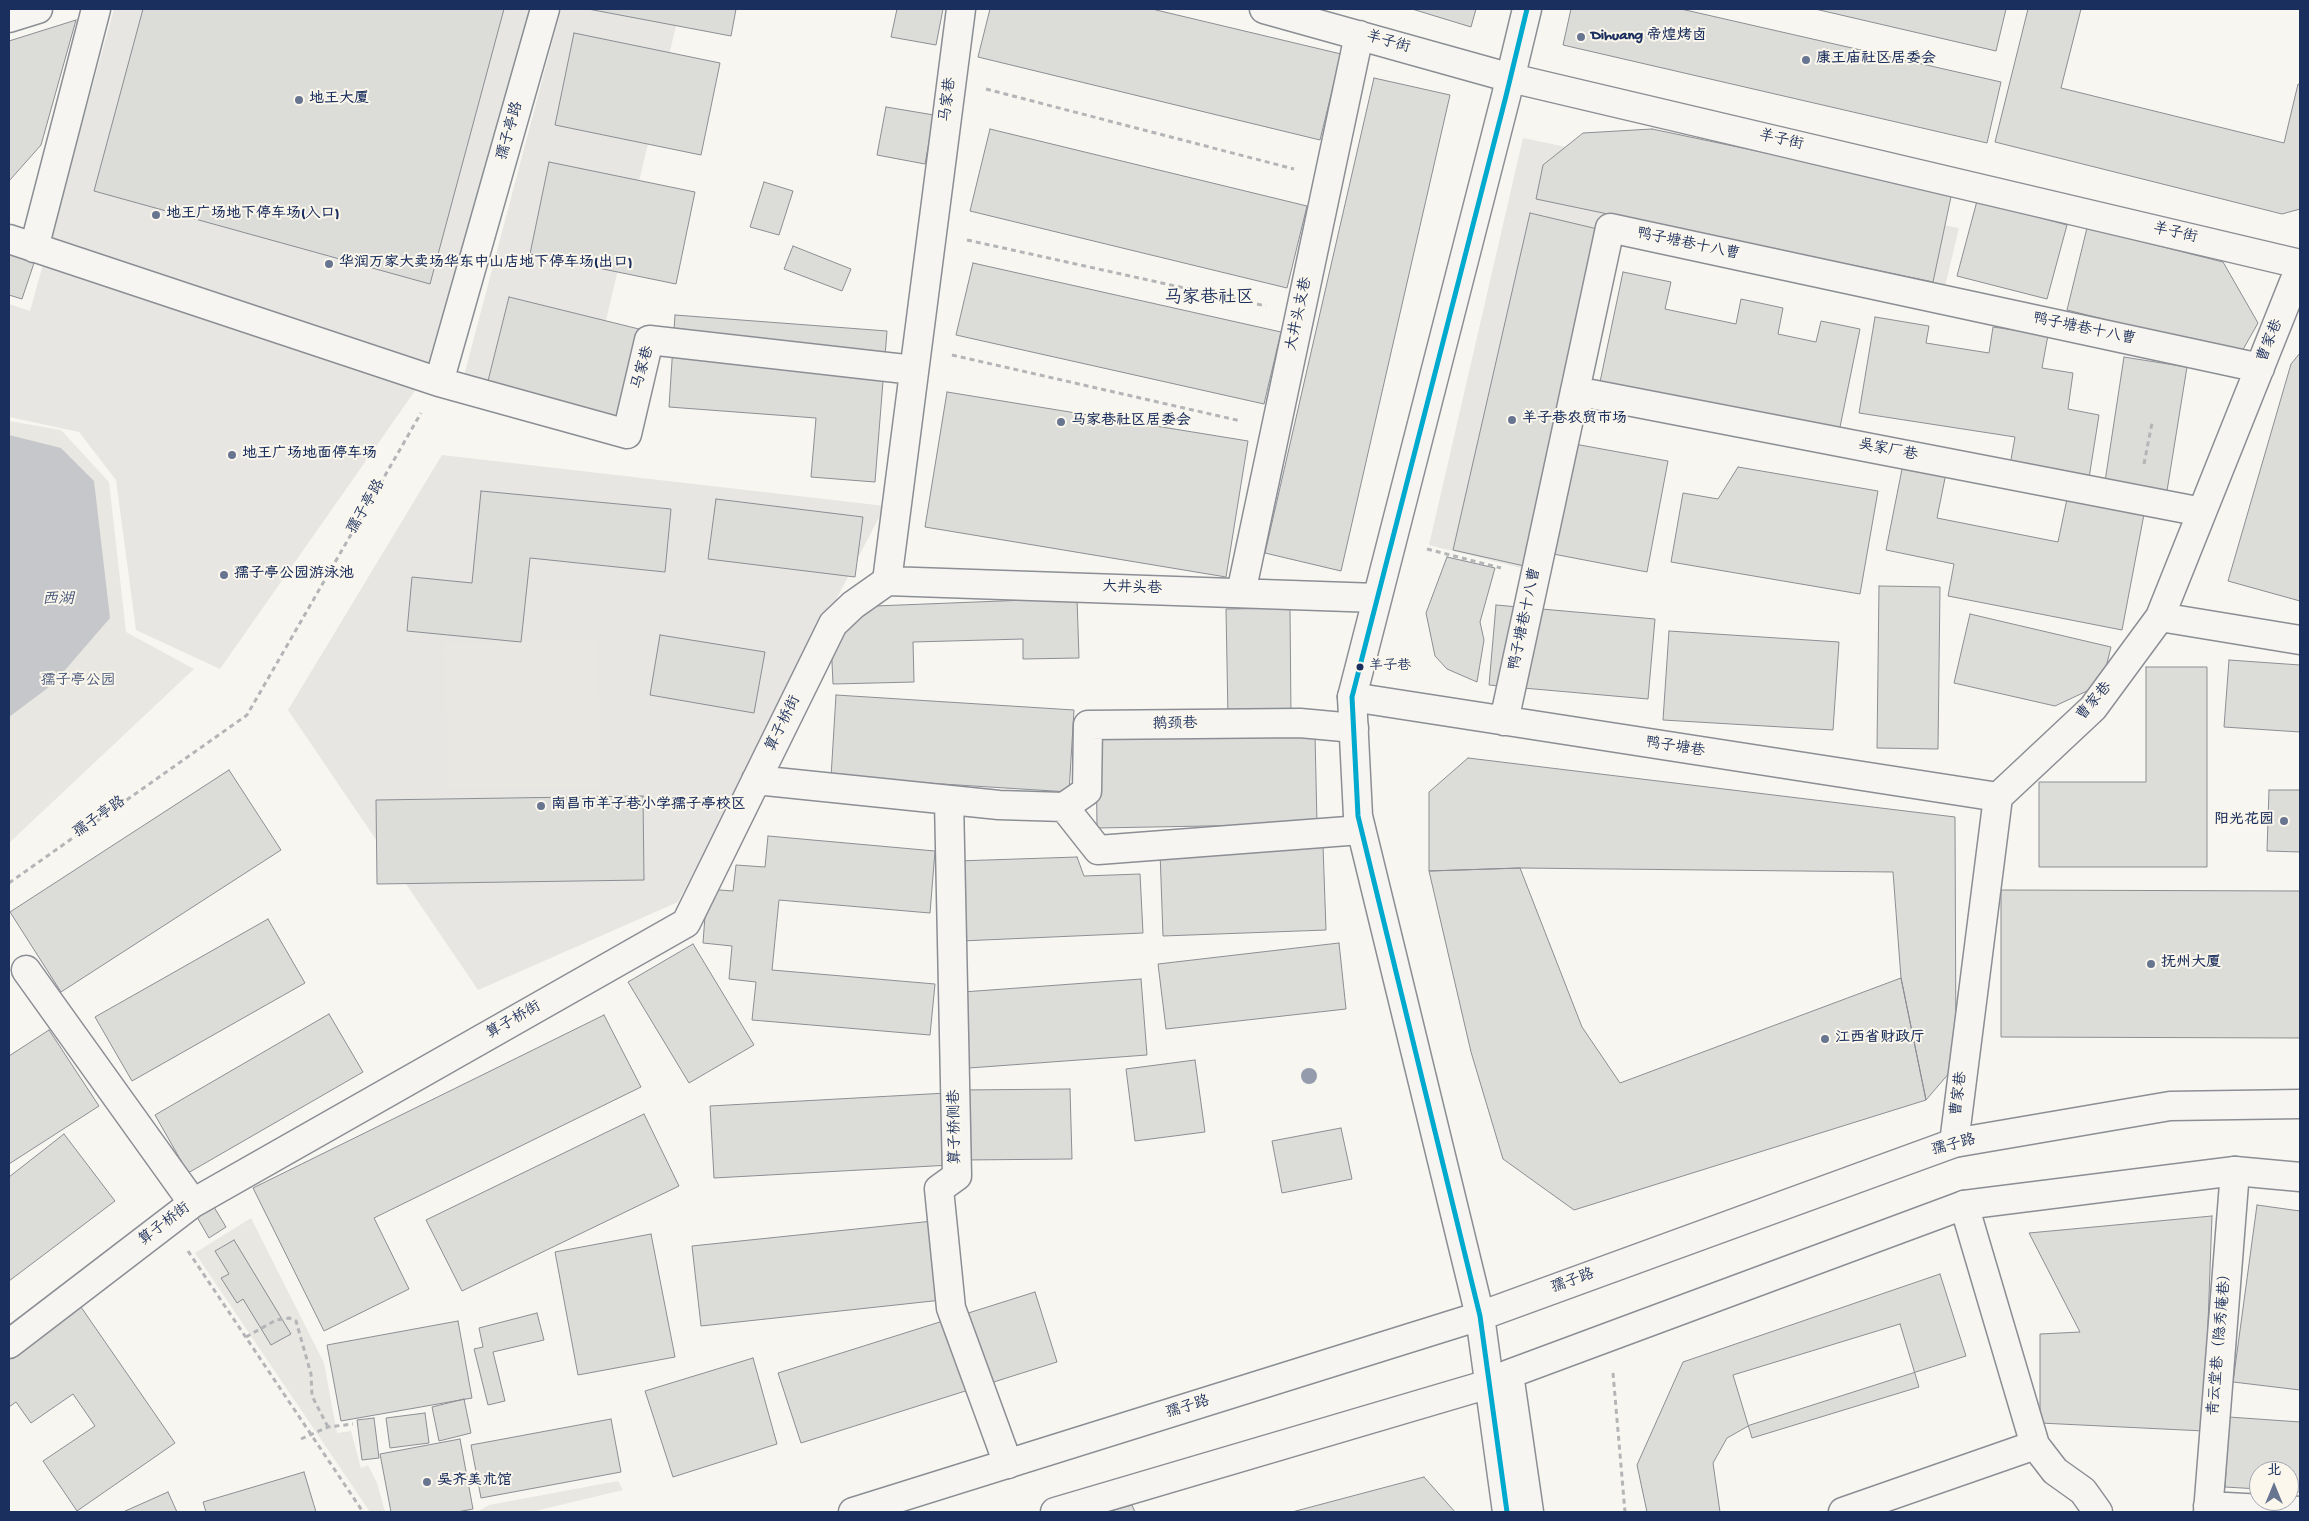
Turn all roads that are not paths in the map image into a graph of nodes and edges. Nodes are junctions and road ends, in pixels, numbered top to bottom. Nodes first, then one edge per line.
1 (38, 9) edge
2 (96, 9) edge
3 (545, 9) edge
4 (961, 9) edge
5 (1264, 9) edge
6 (1527, 9) edge
7 (9, 18) edge
8 (1359, 35) junction
9 (1510, 78) junction
10 (9, 239) edge
11 (34, 248) junction
12 (2300, 264) edge
13 (2300, 268) edge
14 (916, 359) junction
15 (2260, 368) junction
16 (439, 382) junction
17 (1574, 399) junction
18 (2202, 512) junction
19 (887, 581) junction
20 (1241, 593) junction
21 (1378, 598) junction
22 (2160, 617) junction
23 (2300, 640) edge
24 (1352, 698) junction
25 (1504, 721) junction
26 (1354, 728) junction
27 (756, 780) junction
28 (1998, 797) junction
29 (949, 800) junction
30 (1064, 807) junction
31 (1361, 830) junction
32 (26, 970) dead end
33 (2300, 1104) edge
34 (1954, 1143) junction
35 (2235, 1171) junction
36 (2300, 1177) edge
37 (193, 1203) junction
38 (1964, 1205) junction
39 (1480, 1316) junction
40 (9, 1344) edge
41 (1499, 1379) junction
42 (2035, 1445) junction
43 (1008, 1464) junction
44 (2208, 1509) edge
45 (2300, 1511) edge
46 (853, 1512) edge
47 (1055, 1512) edge
48 (1507, 1512) edge
49 (1529, 1512) edge
50 (1843, 1512) edge
51 (2098, 1512) edge

1 - 7 main road
2 - 11 main road
3 - 16 main road, 孺子亭路
4 - 14 main road, 马家巷
5 - 8 main road, 羊子街
6 - 9 main road
8 - 9 main road, 羊子街
8 - 20 main road, 大井头支巷
9 - 12 main road, 羊子街
9 - 21 main road
10 - 11 main road
11 - 16 main road
13 - 15 main road, 曹家巷
14 - 16 main road, 马家巷
14 - 19 main road, 马家巷
15 - 17 main road, 鸭子塘巷十八曹
15 - 18 main road, 曹家巷
17 - 18 main road, 吴家厂巷
17 - 25 main road, 鸭子塘巷十八曹
18 - 22 main road, 曹家巷
19 - 20 main road, 大井头巷
19 - 27 main road, 算子桥街
20 - 21 main road, 大井头巷
21 - 24 main road
22 - 23 main road
22 - 28 main road, 曹家巷
24 - 25 main road, 鸭子塘巷
24 - 26 main road
25 - 28 main road, 鸭子塘巷
26 - 30 main road, 鹅颈巷
26 - 31 main road
27 - 29 main road
27 - 37 main road, 算子桥街
28 - 34 main road, 曹家巷
29 - 30 main road
29 - 43 main road, 算子桥侧巷
30 - 31 main road
31 - 39 main road
32 - 37 main road
33 - 34 main road, 孺子路
34 - 39 main road, 孺子路
35 - 36 main road
35 - 38 main road
35 - 44 main road, 青云堂巷（隐秀庵巷）
37 - 40 main road, 算子桥街
38 - 41 main road
38 - 42 main road
39 - 41 main road
39 - 43 main road, 孺子路
41 - 47 main road
41 - 48 main road
41 - 49 main road
42 - 50 main road
42 - 51 main road
43 - 46 main road, 孺子路
44 - 45 main road

